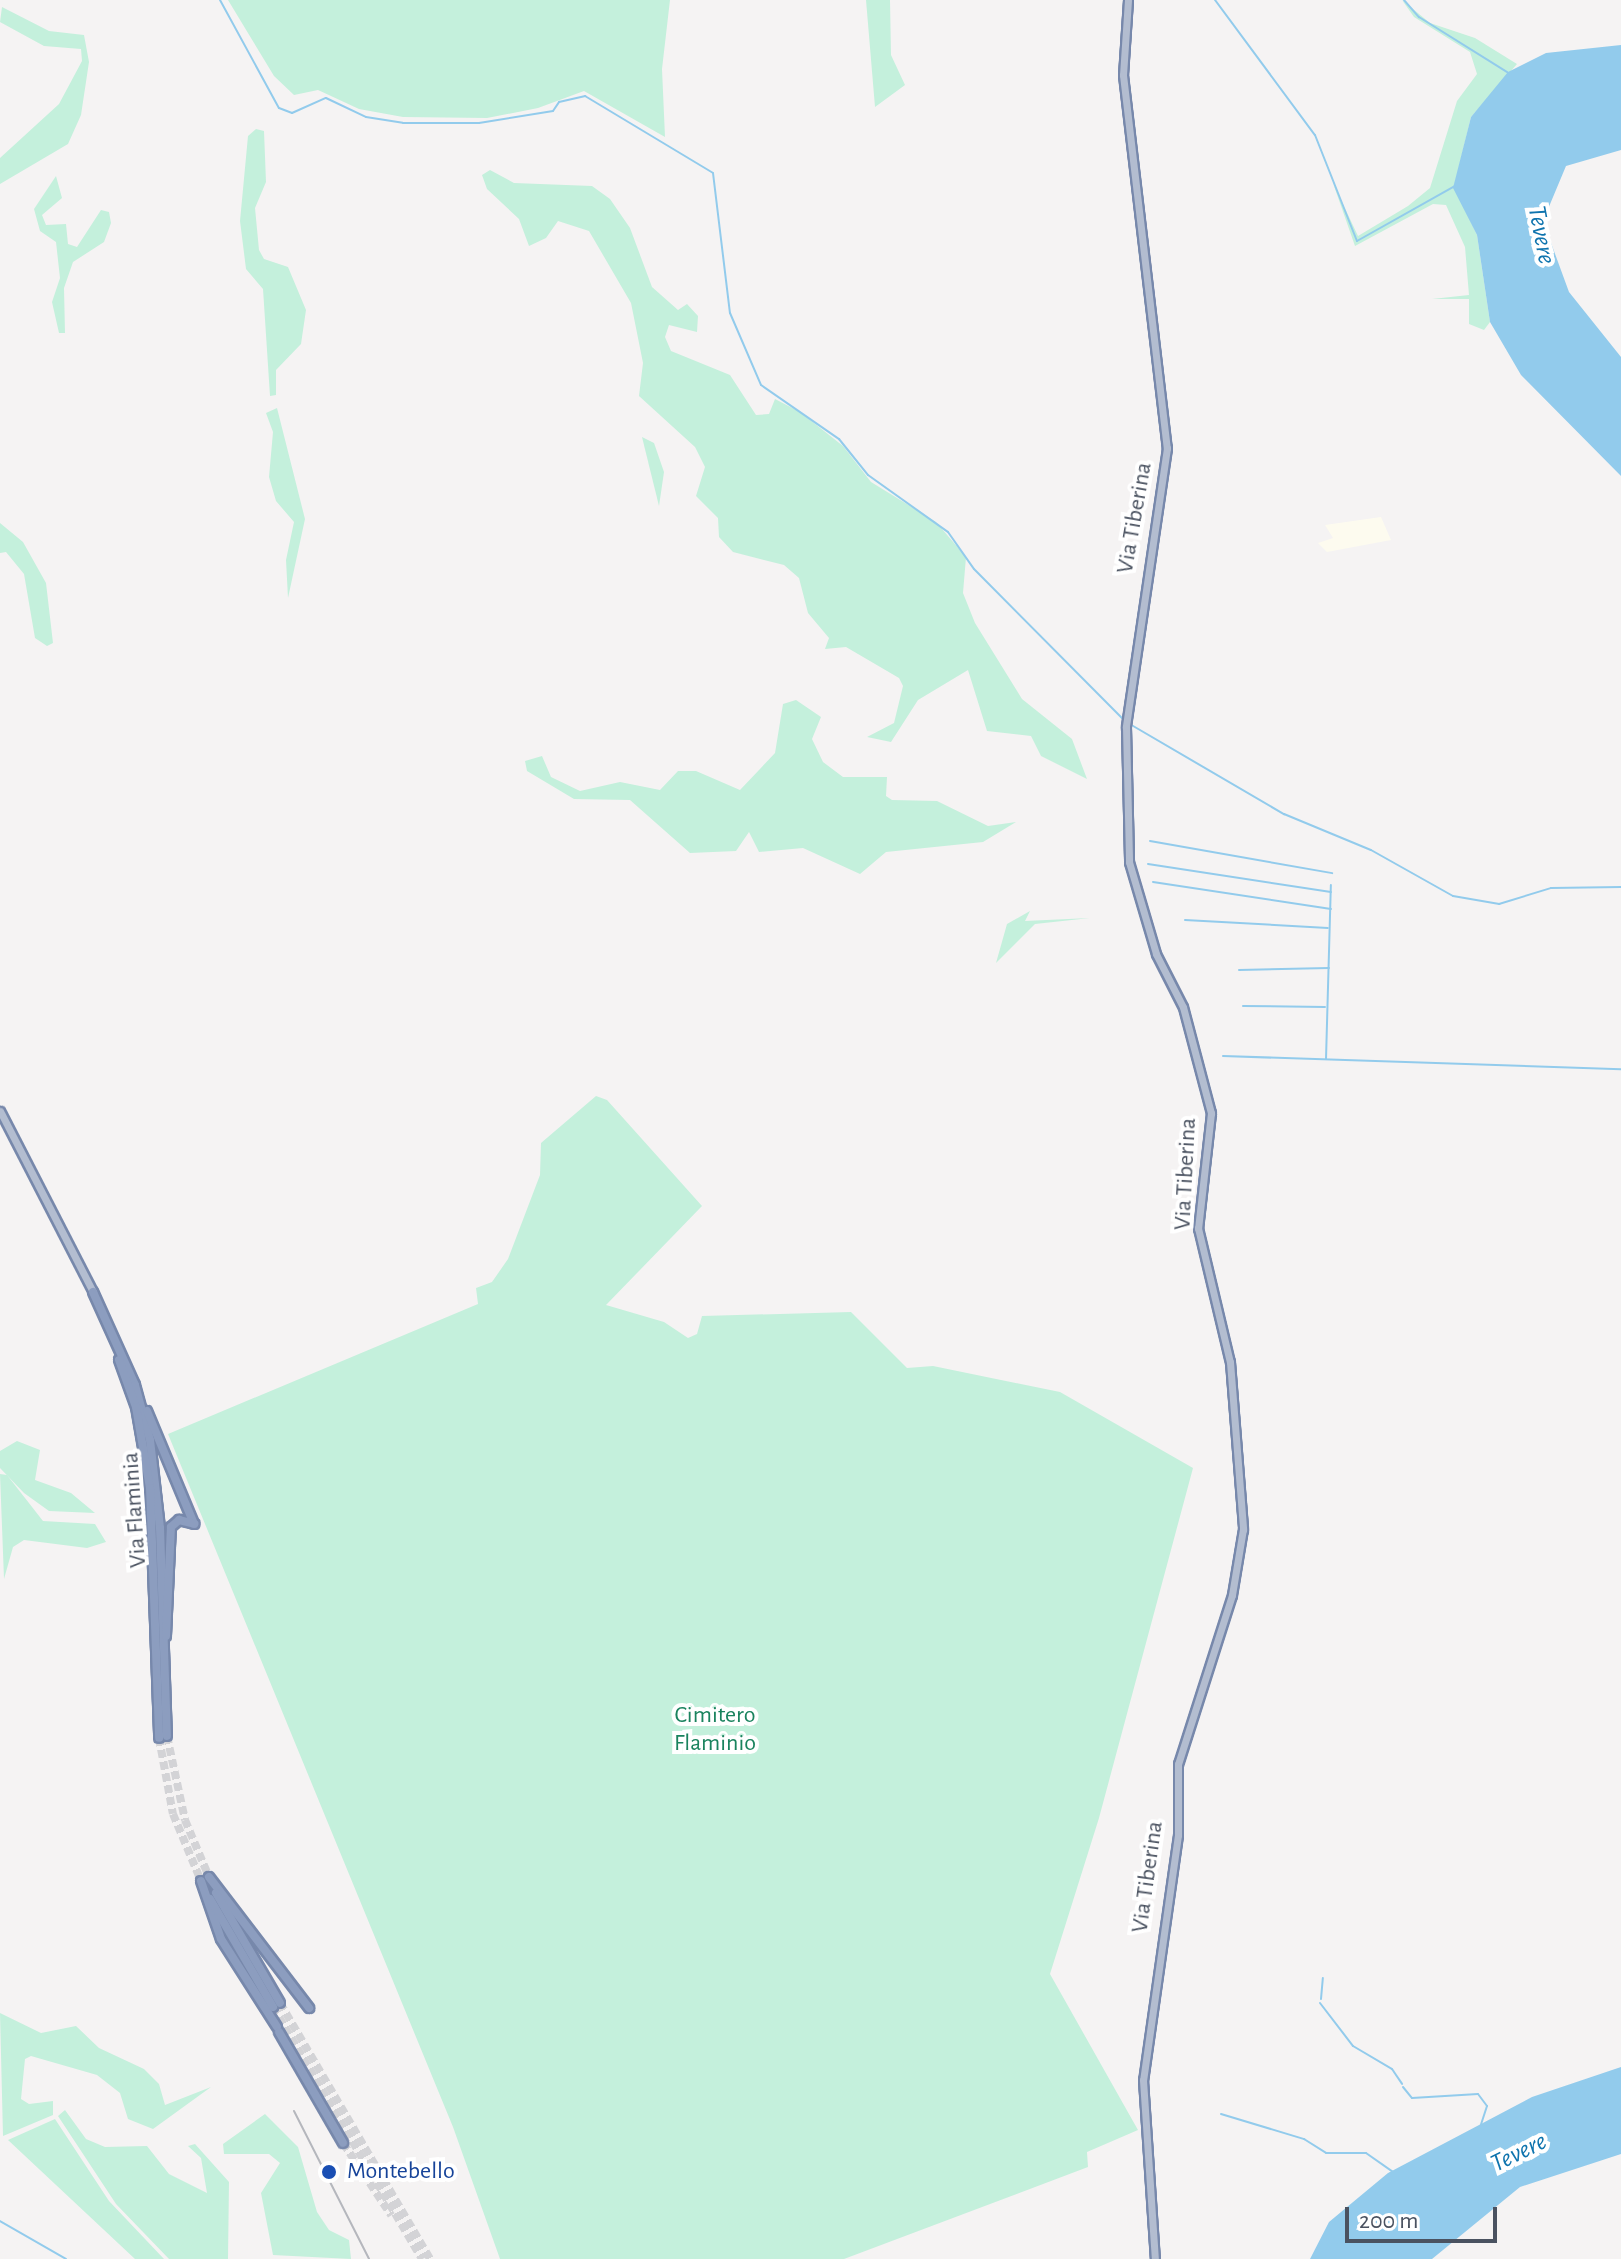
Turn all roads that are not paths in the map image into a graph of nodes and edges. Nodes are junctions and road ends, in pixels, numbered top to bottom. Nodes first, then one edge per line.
1 (1128, 0) edge
2 (0, 1111) edge
3 (93, 1292) junction
4 (135, 1385) junction
5 (161, 1656) junction
6 (205, 1879) junction
7 (276, 2005) tunnel mouth
8 (309, 2008) dead end
9 (343, 2143) tunnel mouth
10 (1155, 2259) edge

1 - 10 main road, Via Tiberina
2 - 3 main road, Via Flaminia
3 - 4 highway, Via Flaminia
3 - 5 highway, Via Flaminia
4 - 5 highway, Via Flaminia
4 - 5 highway
6 - 7 highway
6 - 8 highway
6 - 9 highway

